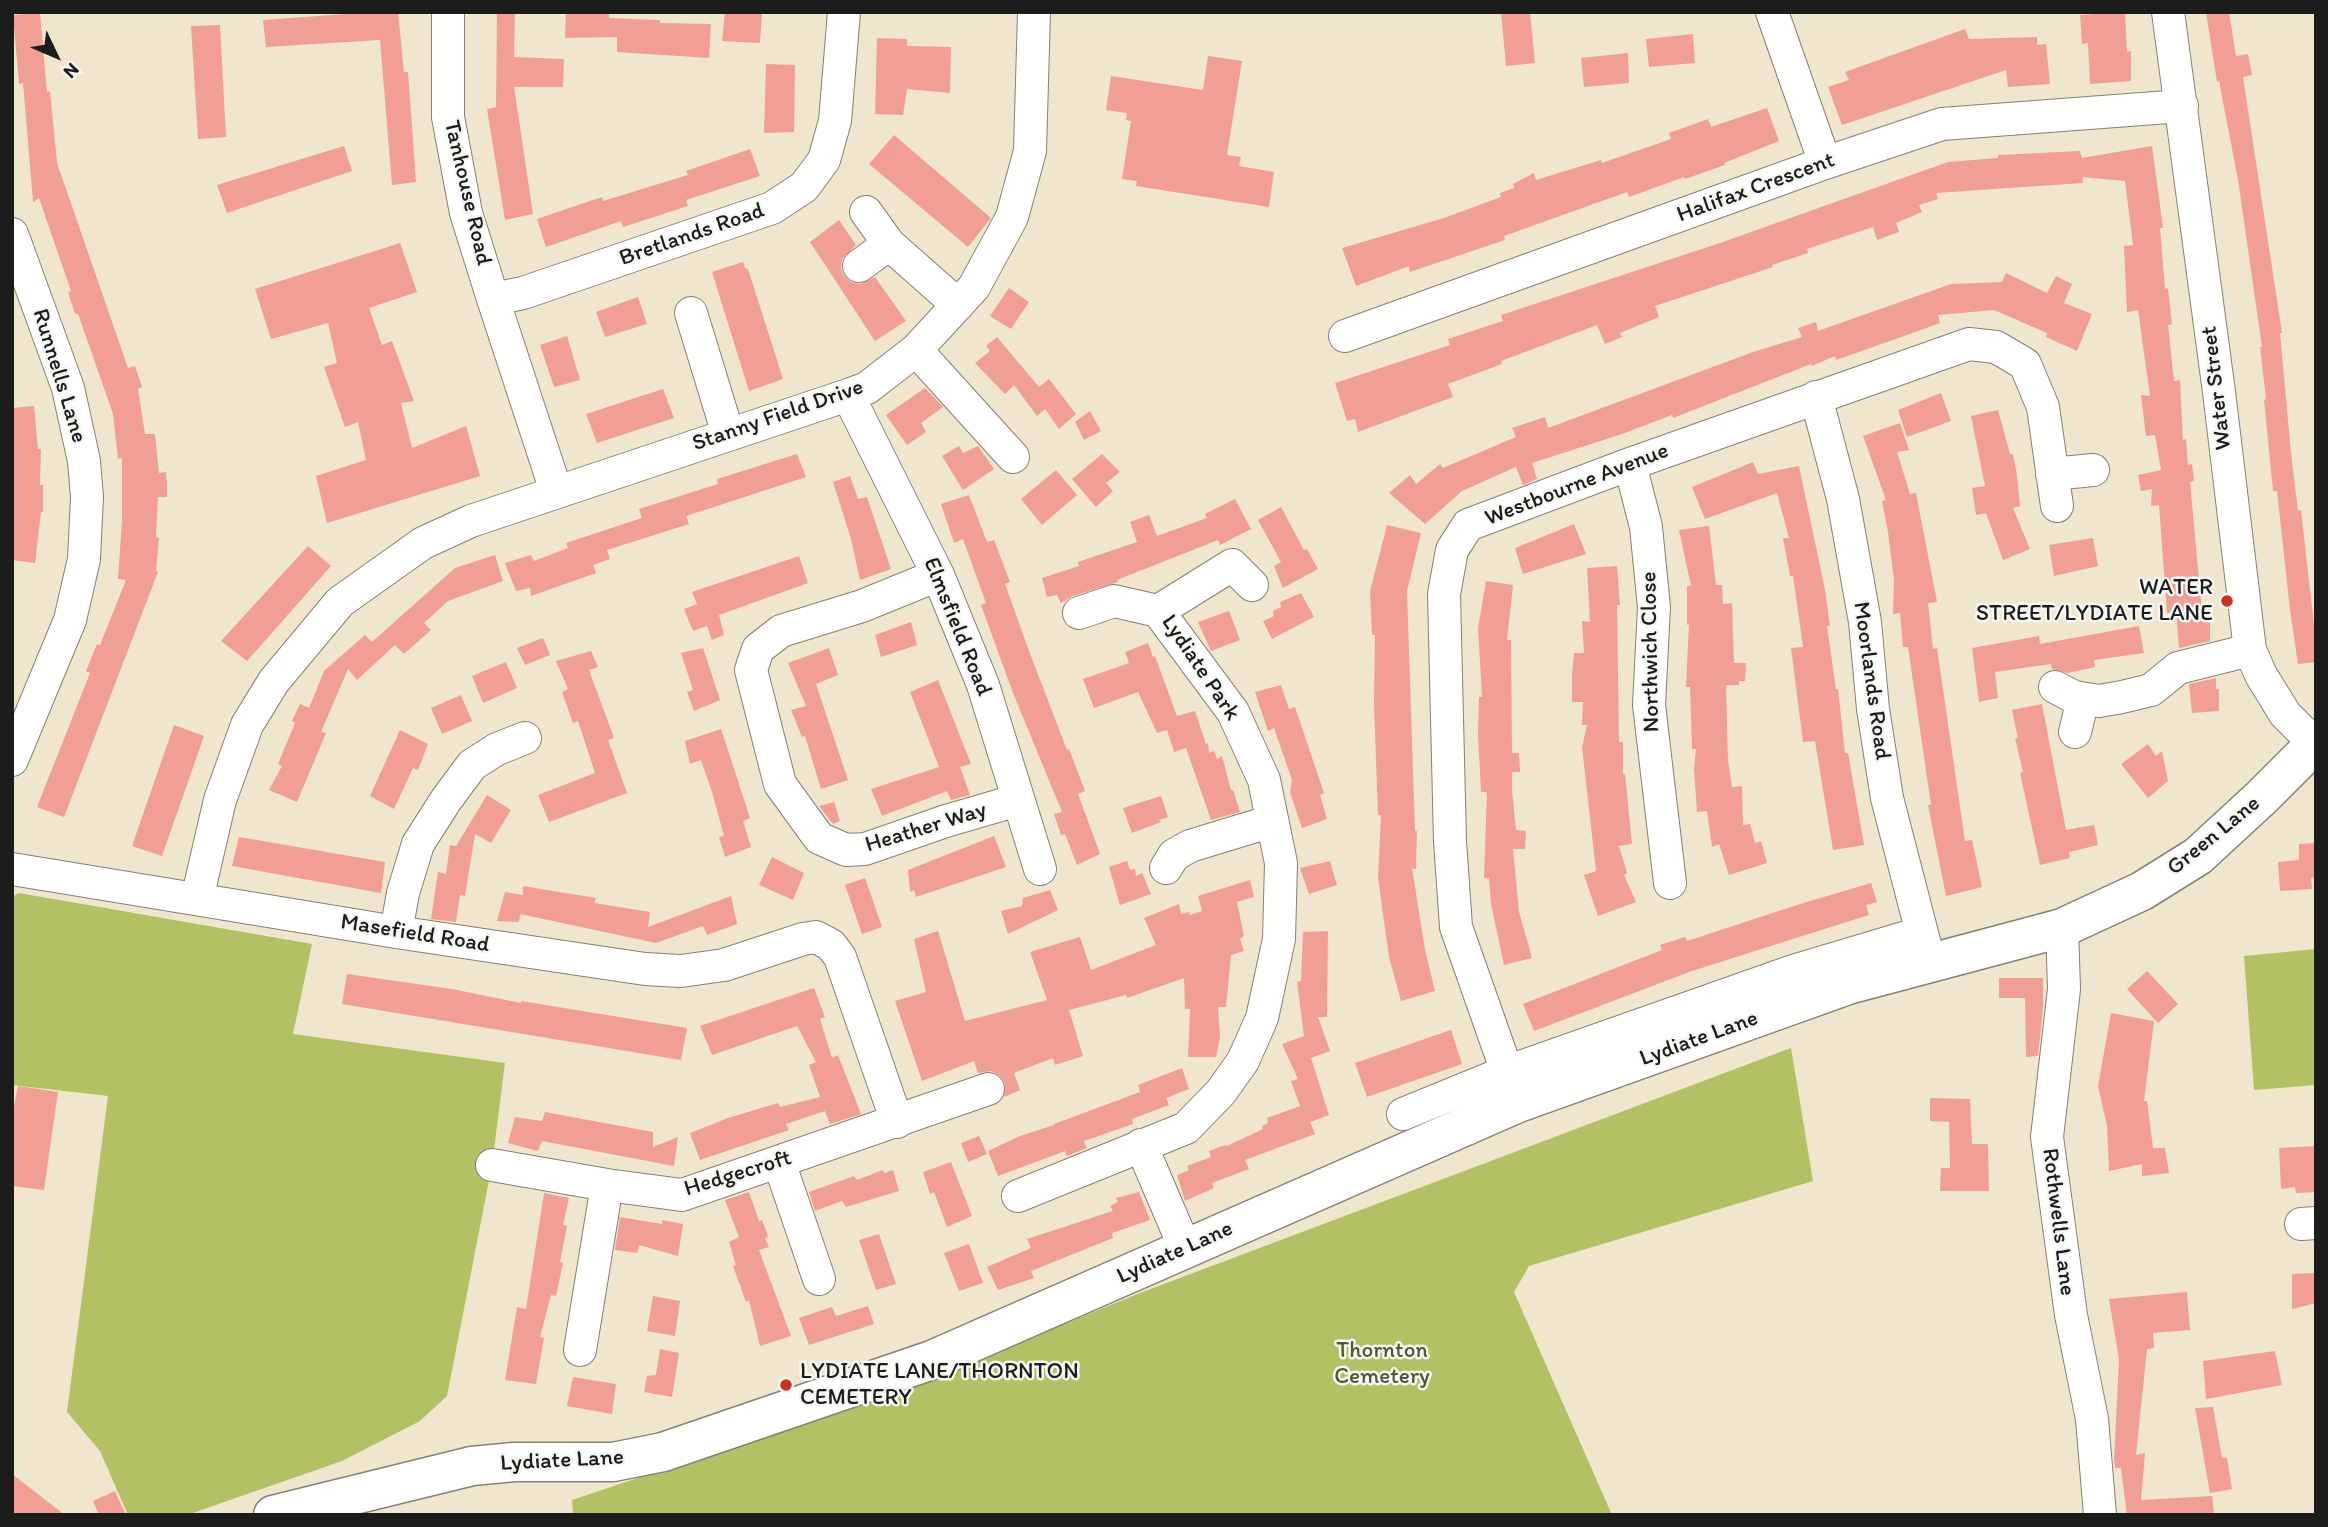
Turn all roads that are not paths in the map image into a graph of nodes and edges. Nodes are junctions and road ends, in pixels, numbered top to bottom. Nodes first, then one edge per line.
1 (448, 12) edge
2 (844, 12) edge
3 (1034, 12) edge
4 (1772, 12) edge
5 (2168, 12) edge
6 (2182, 106) junction
7 (1825, 163) junction
8 (866, 212) dead end
9 (12, 234) edge
10 (889, 244) junction
11 (859, 267) dead end
12 (508, 296) junction
13 (958, 304) junction
14 (691, 313) dead end
15 (1345, 336) dead end
16 (916, 350) junction
17 (848, 395) junction
18 (1816, 397) junction
19 (728, 435) junction
20 (1013, 457) dead end
21 (1630, 464) junction
22 (2093, 470) dead end
23 (2052, 474) junction
24 (556, 491) junction
25 (2057, 506) dead end
26 (938, 575) junction
27 (1252, 585) dead end
28 (1158, 611) junction
29 (1079, 613) dead end
30 (2250, 650) junction
31 (2055, 687) dead end
32 (2083, 699) junction
33 (2075, 733) dead end
34 (525, 738) dead end
35 (2315, 744) edge
36 (12, 760) edge
37 (1018, 800) junction
38 (1272, 821) junction
39 (1166, 868) dead end
40 (12, 869) edge
41 (1040, 869) dead end
42 (1670, 883) dead end
43 (197, 899) junction
44 (2062, 928) junction
45 (396, 932) junction
46 (1925, 949) junction
47 (1512, 1087) junction
48 (988, 1089) dead end
49 (1403, 1114) dead end
50 (897, 1122) junction
51 (1142, 1145) junction
52 (779, 1162) junction
53 (492, 1165) dead end
54 (607, 1185) junction
55 (1018, 1196) dead end
56 (1185, 1248) junction
57 (819, 1279) dead end
58 (580, 1350) dead end
59 (273, 1515) edge
60 (2100, 1515) edge

1 - 12 street, Tanhouse Road
2 - 12 street, Bretlands Road
3 - 13 street, Stanny Field Drive
4 - 7 street
5 - 6 street, Water Street
6 - 7 street, Halifax Crescent
6 - 30 street, Water Street
7 - 15 street, Halifax Crescent
8 - 10 street
9 - 36 street, Runnells Lane
10 - 11 street
10 - 13 street
12 - 24 street, Tanhouse Road
13 - 16 street, Stanny Field Drive
14 - 19 street
16 - 17 street, Stanny Field Drive
16 - 20 street
17 - 19 street, Stanny Field Drive
17 - 26 street, Elmsfield Road
18 - 21 street, Westbourne Avenue
18 - 23 street, Westbourne Avenue
18 - 46 street, Moorlands Road
19 - 24 street, Stanny Field Drive
21 - 42 street, Northwich Close
21 - 47 street, Westbourne Avenue
22 - 23 street
23 - 25 street, Westbourne Avenue
24 - 43 street, Stanny Field Drive
26 - 37 street, Elmsfield Road
26 - 37 street, Heather Way
27 - 28 street, Lydiate Park
28 - 29 street
28 - 38 street, Lydiate Park
30 - 32 street
30 - 35 street, Water Street
31 - 32 street
32 - 33 street
34 - 45 street
35 - 44 main road, Green Lane
37 - 41 street, Elmsfield Road
38 - 39 street
38 - 51 street, Lydiate Park
40 - 43 street, Masefield Road
43 - 45 street, Masefield Road
44 - 46 main road, Lydiate Lane
44 - 60 street, Rothwells Lane
45 - 50 street, Masefield Road
46 - 47 main road, Lydiate Lane
47 - 49 street, Lydiate Lane
47 - 56 main road, Lydiate Lane
48 - 50 street, Hedgecroft
50 - 52 street, Hedgecroft
51 - 55 street, Lydiate Park
51 - 56 street
52 - 54 street, Hedgecroft
52 - 57 street
53 - 54 street, Hedgecroft
54 - 58 street
56 - 59 main road, Lydiate Lane

